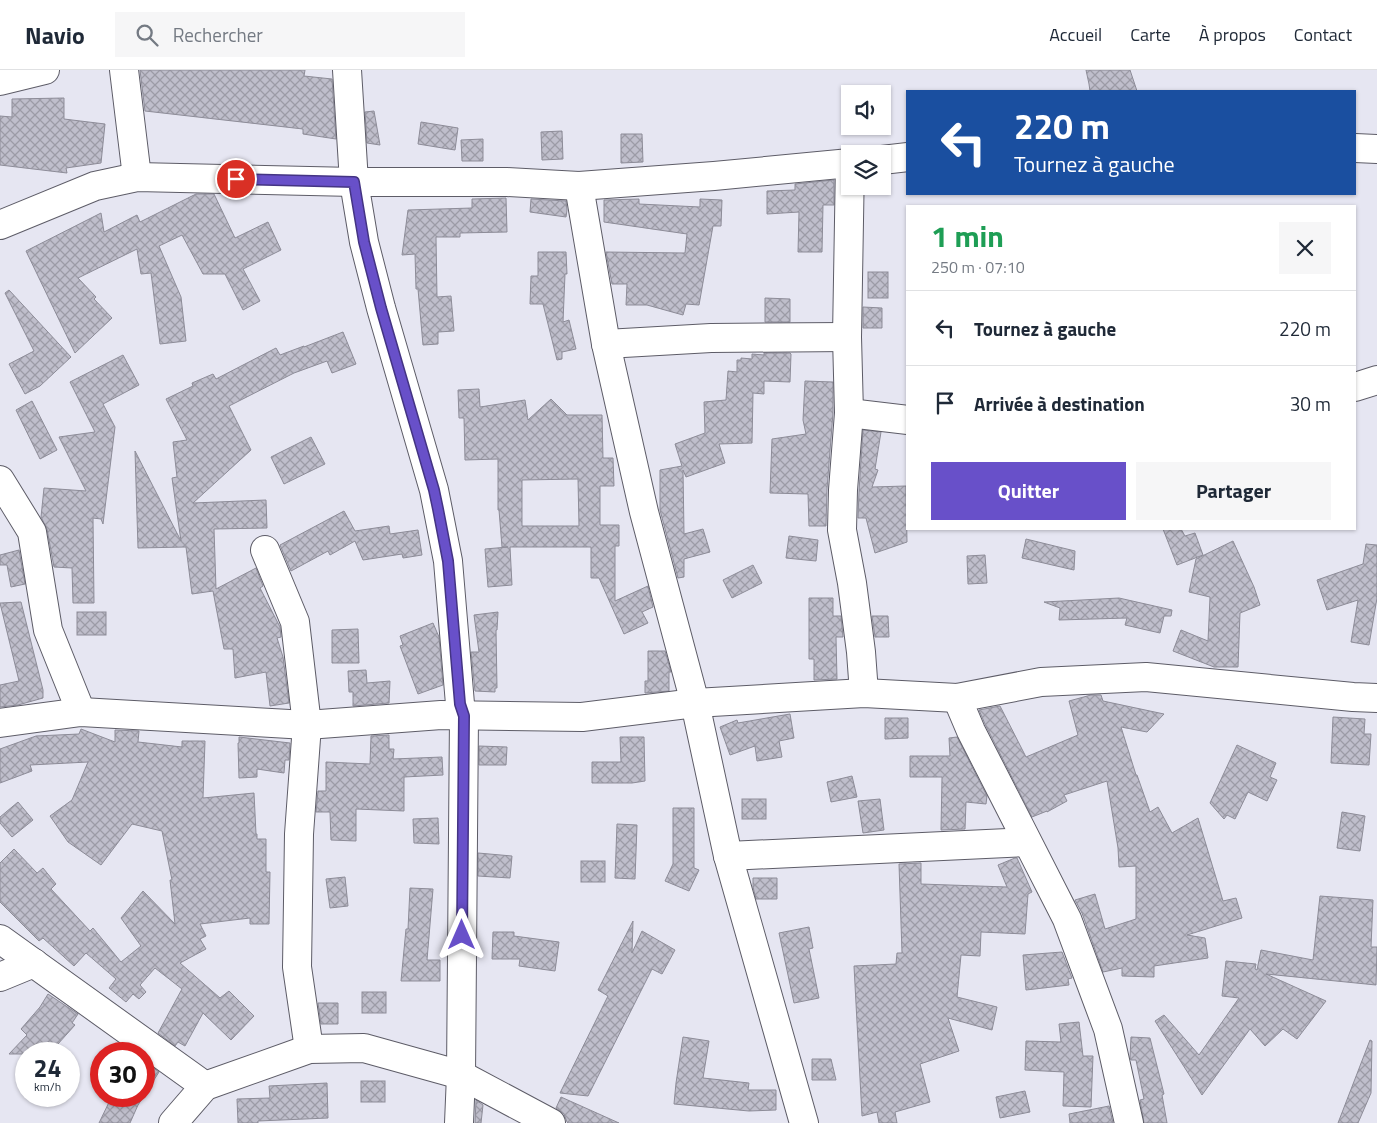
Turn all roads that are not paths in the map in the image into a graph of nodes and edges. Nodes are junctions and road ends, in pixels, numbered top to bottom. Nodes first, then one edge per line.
1 (45, 70) edge
2 (124, 70) edge
3 (347, 70) edge
4 (0, 81) edge
5 (1356, 148) edge
6 (1377, 150) edge
7 (906, 157) edge
8 (891, 159) edge
9 (841, 164) edge
10 (137, 177) junction
11 (354, 182) junction
12 (579, 186) junction
13 (849, 195) edge
14 (0, 225) edge
15 (847, 337) junction
16 (606, 344) junction
17 (1377, 380) edge
18 (1356, 387) edge
19 (849, 413) junction
20 (906, 420) edge
21 (0, 480) edge
22 (265, 550) dead end
23 (864, 693) junction
24 (957, 698) junction
25 (1377, 698) edge
26 (695, 703) junction
27 (81, 712) junction
28 (464, 716) junction
29 (0, 723) edge
30 (307, 725) junction
31 (1027, 842) junction
32 (728, 856) junction
33 (0, 939) edge
34 (34, 964) junction
35 (0, 976) edge
36 (309, 1049) junction
37 (461, 1075) junction
38 (206, 1086) junction
39 (173, 1123) edge
40 (459, 1123) edge
41 (551, 1123) edge
42 (804, 1123) edge
43 (1129, 1123) edge

1 - 4 street
2 - 10 street
3 - 11 street
5 - 6 street
7 - 8 street
9 - 12 street
10 - 11 street
10 - 14 street
11 - 12 street
11 - 28 street
12 - 16 street
13 - 15 street
15 - 16 street
15 - 19 street
16 - 26 street
17 - 18 street
19 - 20 street
19 - 23 street
21 - 27 street
22 - 30 street
23 - 24 street
23 - 26 street
24 - 25 street
24 - 31 street
26 - 28 street
26 - 32 street
27 - 29 street
27 - 30 street
28 - 30 street
28 - 37 street
30 - 36 street
31 - 32 street
31 - 43 street
32 - 42 street
33 - 34 street
34 - 35 street
34 - 38 street
36 - 37 street
36 - 38 street
37 - 40 street
37 - 41 street
38 - 39 street

